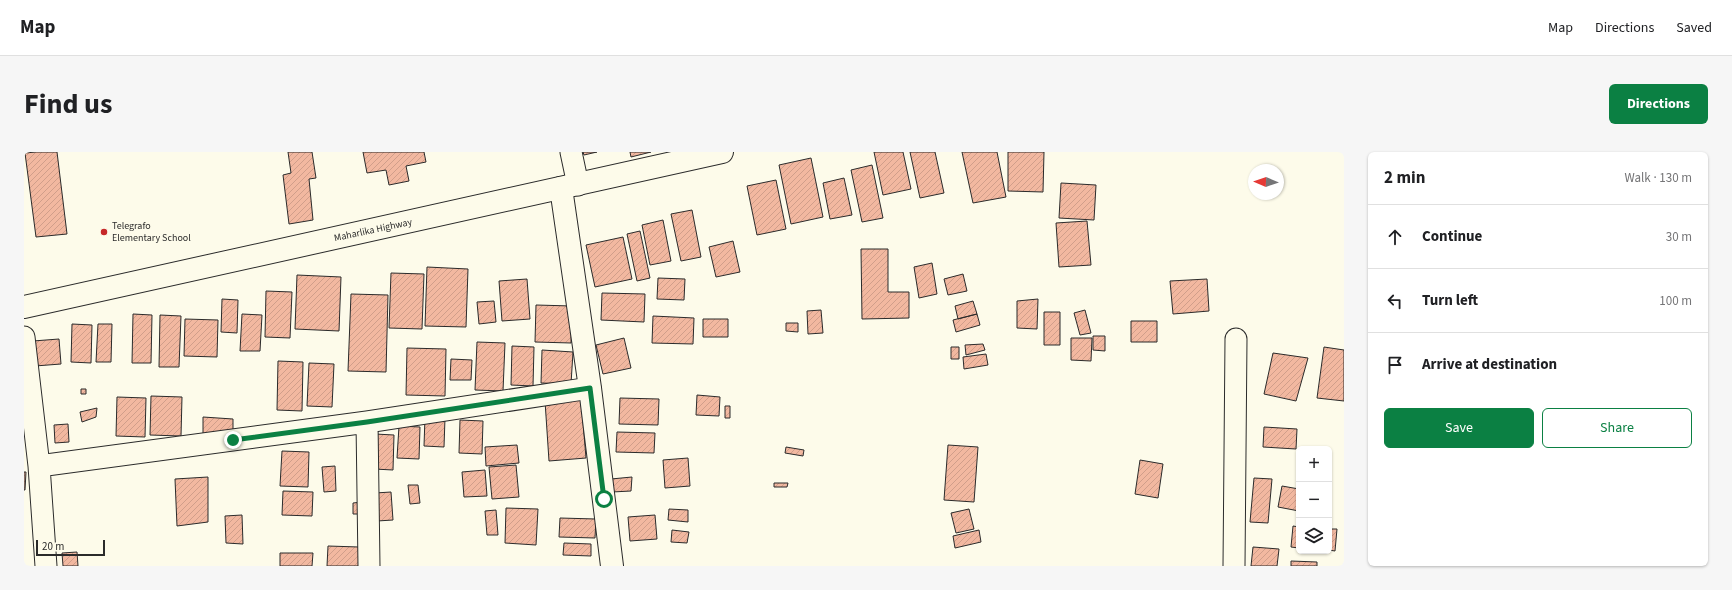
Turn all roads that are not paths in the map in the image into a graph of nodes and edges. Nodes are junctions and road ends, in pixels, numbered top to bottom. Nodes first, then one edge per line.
1 (571, 152) edge
2 (722, 152) edge
3 (570, 186) junction
4 (24, 307) edge
5 (24, 337) edge
6 (1236, 339) dead end
7 (590, 388) junction
8 (367, 422) junction
9 (39, 466) junction
10 (46, 566) edge
11 (369, 566) edge
12 (612, 566) edge
13 (1234, 566) edge

1 - 3 street
2 - 3 main road, Maharlika Highway
3 - 4 main road, Maharlika Highway
3 - 7 main road
5 - 9 street
6 - 13 street
7 - 8 street
7 - 12 main road
8 - 9 street
8 - 11 street
9 - 10 street

